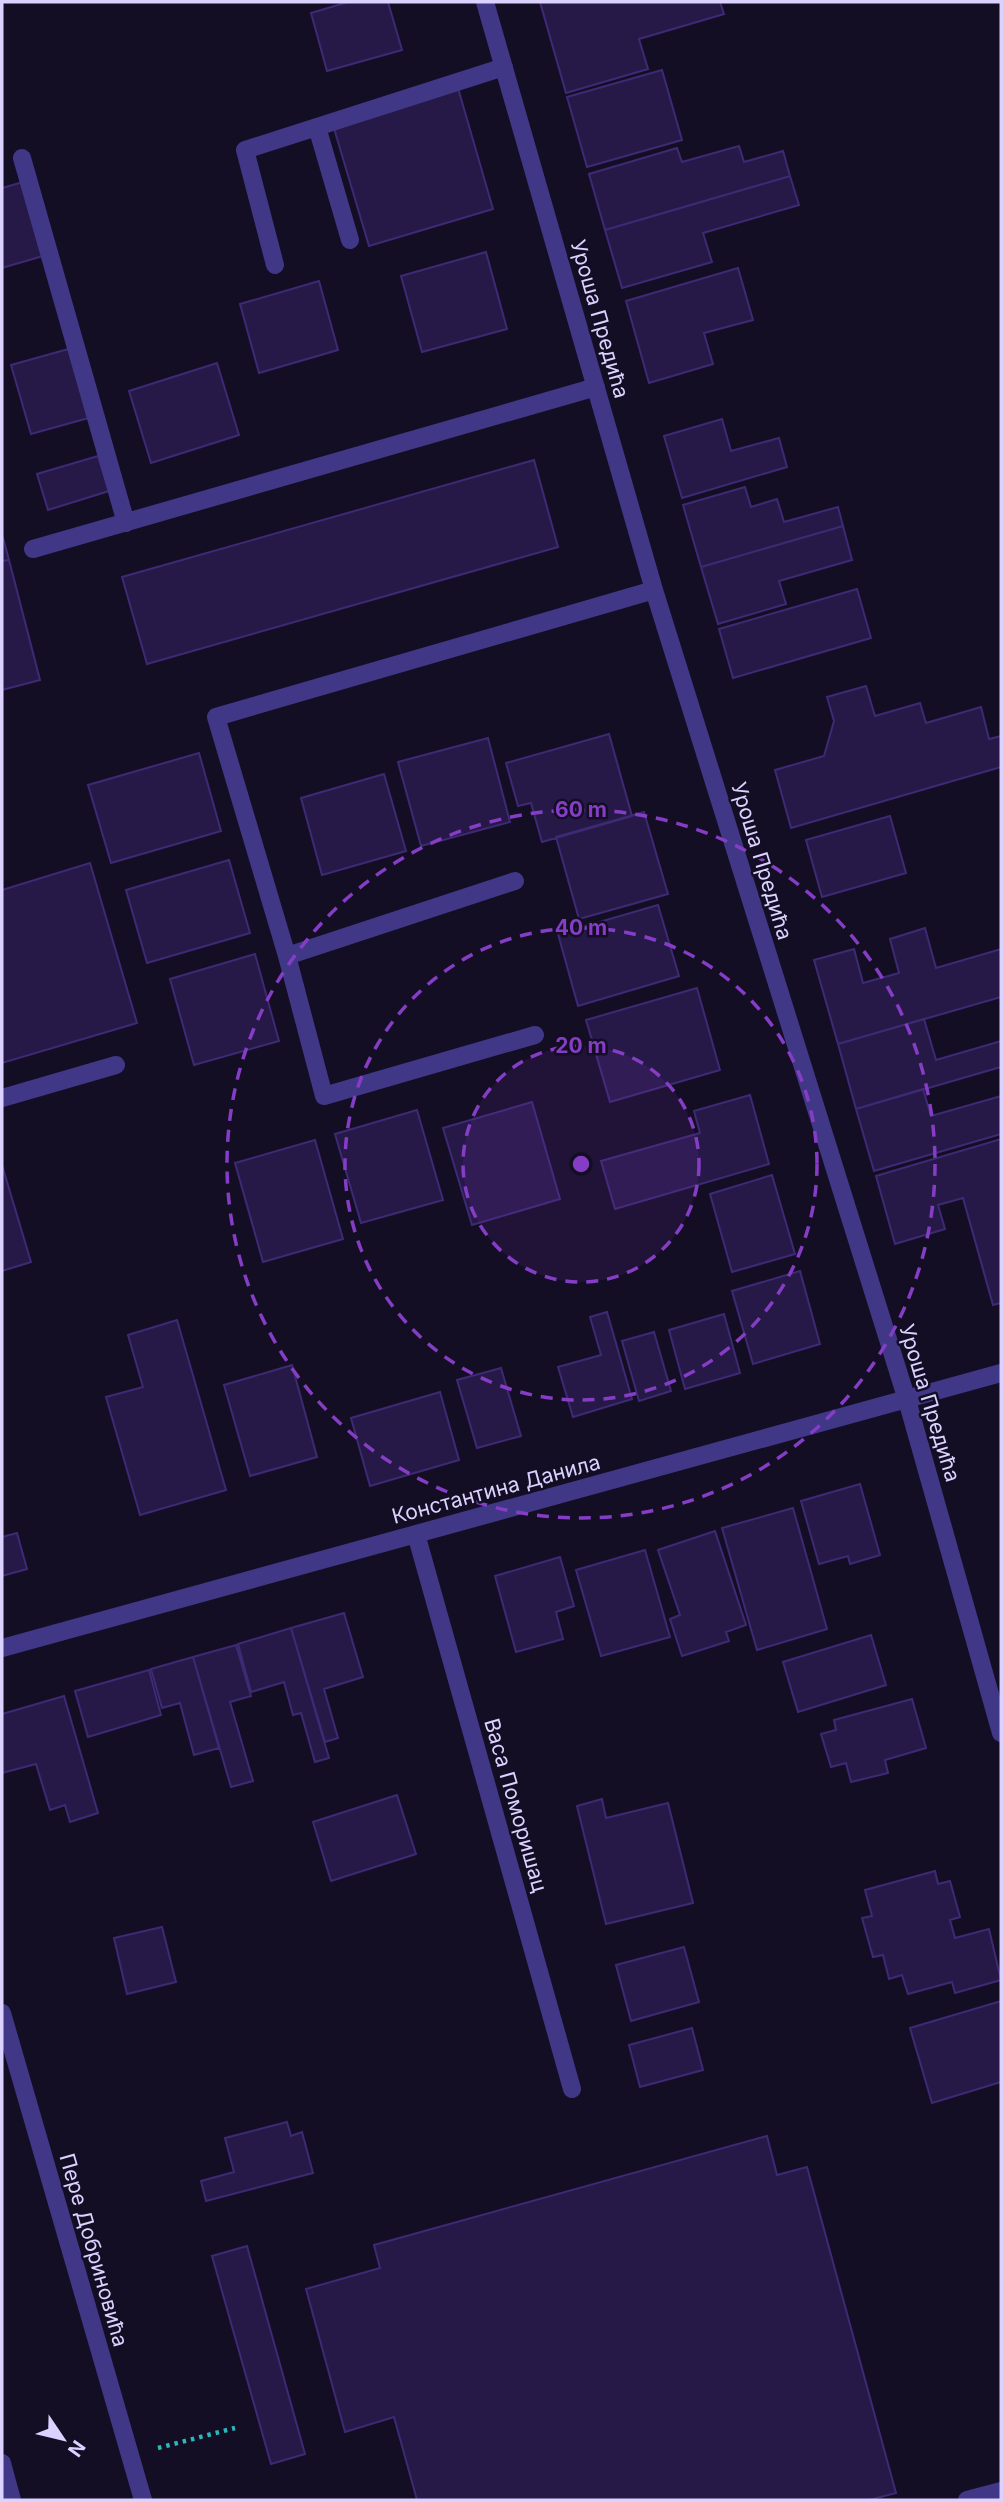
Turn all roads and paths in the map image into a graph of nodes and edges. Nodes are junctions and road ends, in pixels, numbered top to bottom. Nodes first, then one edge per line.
1 (485, 2) edge
2 (504, 67) junction
3 (317, 127) junction
4 (22, 158) dead end
5 (350, 240) dead end
6 (275, 265) dead end
7 (596, 387) junction
8 (126, 523) junction
9 (33, 549) dead end
10 (654, 590) junction
11 (515, 881) dead end
12 (287, 956) junction
13 (535, 1035) dead end
14 (116, 1065) dead end
15 (2, 1098) edge
16 (1001, 1373) edge
17 (907, 1400) junction
18 (416, 1534) junction
19 (2, 1648) edge
20 (1001, 1733) edge
21 (2, 2013) edge
22 (572, 2089) dead end
23 (235, 2428) dead end
24 (130, 2456) junction
25 (2, 2463) edge
26 (1001, 2491) edge
27 (12, 2500) edge
28 (142, 2500) edge
29 (967, 2500) edge

1 - 2 street, Уроша Предића
2 - 3 street
2 - 7 street, Уроша Предића
3 - 5 street
3 - 6 street
4 - 8 street
7 - 8 street
7 - 10 street, Уроша Предића
8 - 9 street
10 - 12 street
10 - 17 street, Уроша Предића
11 - 12 street
12 - 13 street
14 - 15 street
16 - 17 street, Константина Данила
17 - 18 street, Константина Данила
17 - 20 street, Уроша Предића
18 - 19 street, Константина Данила
18 - 22 street, Васа Поморишац
21 - 24 street, Пере Добриновића
23 - 24 path
24 - 28 street, Пере Добриновића
25 - 27 street
26 - 29 street

